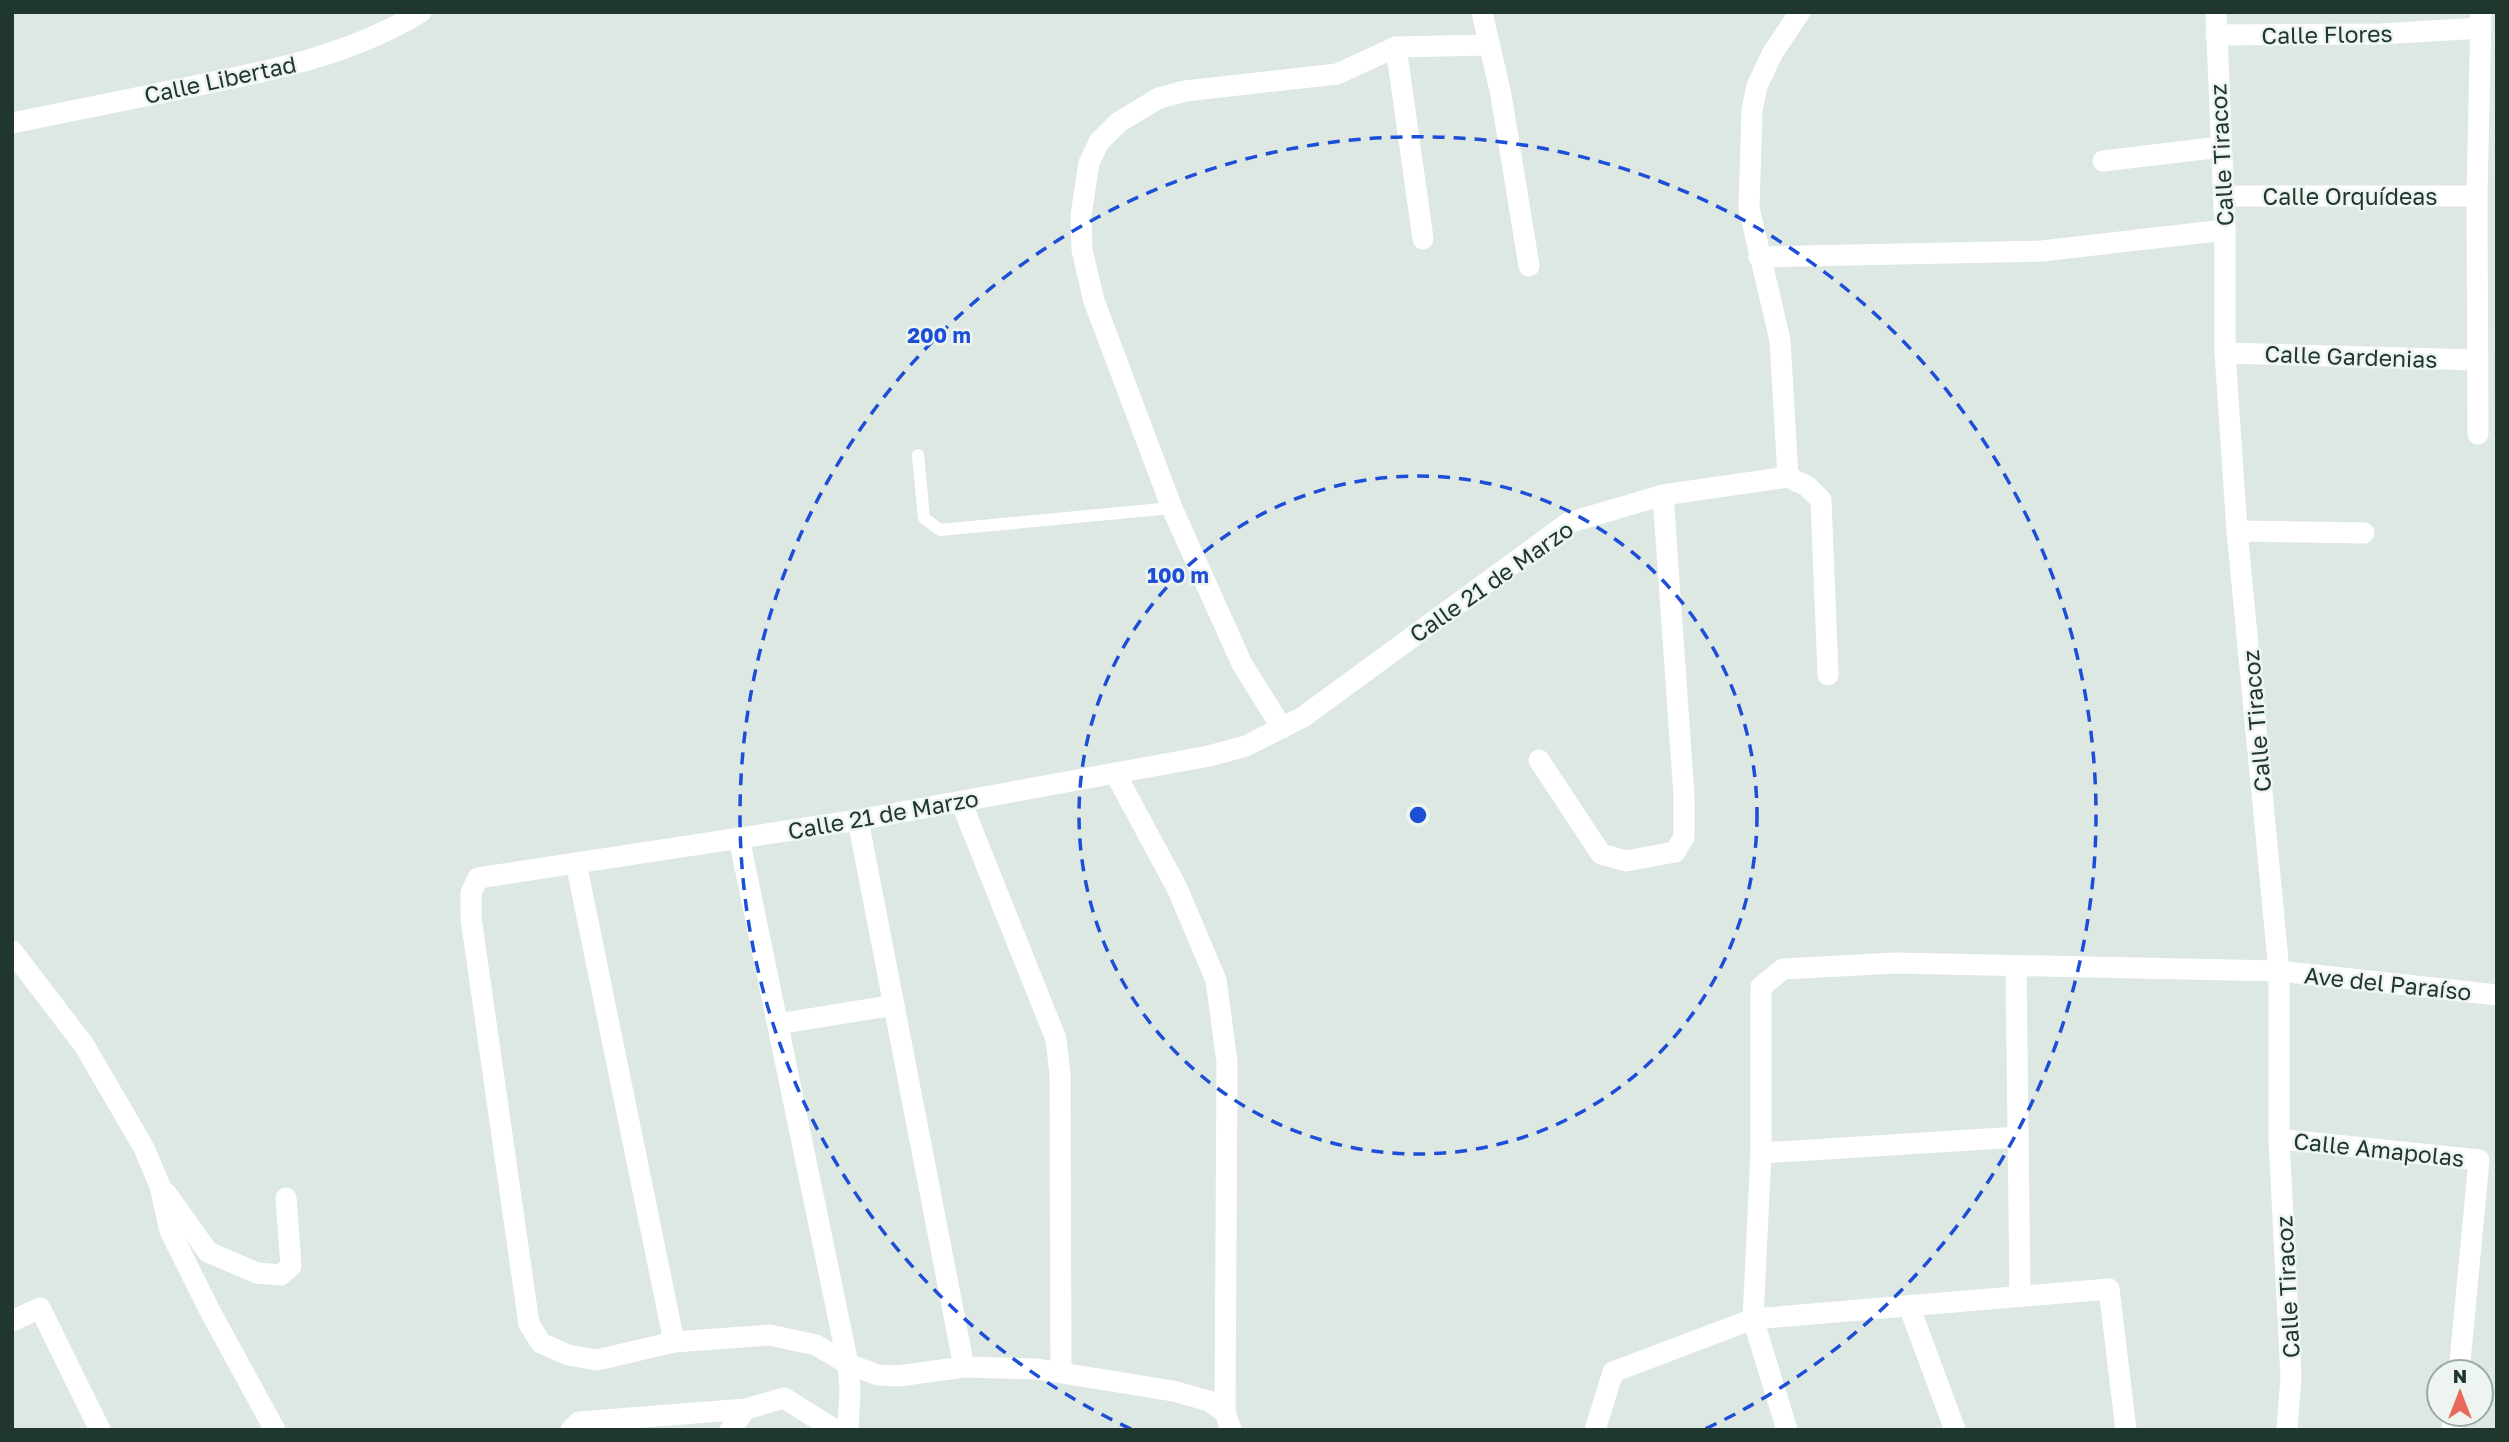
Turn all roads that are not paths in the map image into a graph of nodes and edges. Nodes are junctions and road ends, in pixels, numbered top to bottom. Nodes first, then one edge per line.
1 (421, 12) edge
2 (1482, 12) edge
3 (1800, 12) edge
4 (2216, 12) edge
5 (2481, 20) edge
6 (2216, 35) junction
7 (1488, 45) junction
8 (1396, 47) junction
9 (12, 123) edge
10 (2221, 147) junction
11 (2103, 162) dead end
12 (2223, 196) junction
13 (2477, 196) junction
14 (2225, 230) junction
15 (1423, 239) dead end
16 (1759, 257) junction
17 (1529, 267) dead end
18 (2487, 323) edge
19 (2225, 353) junction
20 (2477, 360) junction
21 (2477, 435) dead end
22 (918, 456) dead end
23 (1788, 477) junction
24 (1664, 495) junction
25 (1172, 508) junction
26 (2237, 531) junction
27 (2364, 533) dead end
28 (1828, 675) dead end
29 (1282, 728) junction
30 (1539, 760) dead end
31 (1115, 773) junction
32 (961, 802) junction
33 (858, 820) junction
34 (739, 838) junction
35 (576, 863) junction
36 (12, 951) edge
37 (2015, 965) junction
38 (2279, 971) junction
39 (2497, 995) edge
40 (894, 1005) junction
41 (778, 1024) junction
42 (2018, 1137) junction
43 (2279, 1139) junction
44 (1761, 1153) junction
45 (160, 1185) junction
46 (286, 1198) dead end
47 (2020, 1296) junction
48 (1909, 1306) junction
49 (1753, 1319) junction
50 (12, 1321) edge
51 (674, 1342) junction
52 (2460, 1358) edge
53 (848, 1364) junction
54 (964, 1367) junction
55 (1061, 1372) junction
56 (746, 1409) junction
57 (1228, 1421) edge
58 (2288, 1423) edge
59 (100, 1430) edge
60 (275, 1430) edge
61 (571, 1430) edge
62 (730, 1430) edge
63 (835, 1430) edge
64 (848, 1430) edge
65 (1595, 1430) edge
66 (1787, 1430) edge
67 (1955, 1430) edge
68 (2126, 1430) edge
69 (2268, 1430) edge

1 - 9 street, Calle Libertad
2 - 7 street
3 - 16 street
4 - 6 street, Calle Tiracoz
5 - 6 street, Calle Flores
5 - 13 street
6 - 10 street, Calle Tiracoz
7 - 8 street
7 - 17 street
8 - 15 street
8 - 25 street
10 - 11 street
10 - 12 street, Calle Tiracoz
12 - 13 street, Calle Orquídeas
12 - 14 street, Calle Tiracoz
13 - 18 street
14 - 16 street
14 - 19 street, Calle Tiracoz
16 - 23 street
18 - 20 street
19 - 20 street, Calle Gardenias
19 - 26 street, Calle Tiracoz
20 - 21 street
22 - 25 lane
23 - 24 street, Calle 21 de Marzo
23 - 28 street
24 - 29 street, Calle 21 de Marzo
24 - 30 street
25 - 29 street
26 - 27 street
26 - 38 street, Calle Tiracoz
29 - 31 street, Calle 21 de Marzo
31 - 32 street, Calle 21 de Marzo
31 - 57 street
32 - 33 street, Calle 21 de Marzo
32 - 55 street
33 - 34 street, Calle 21 de Marzo
33 - 40 street
34 - 35 street, Calle 21 de Marzo
34 - 41 street
35 - 51 street
35 - 51 street, Calle 21 de Marzo
36 - 45 street
37 - 38 street, Ave del Paraíso
37 - 42 street
37 - 44 street, Ave del Paraíso
38 - 39 street, Ave del Paraíso
38 - 43 street, Calle Tiracoz
40 - 41 street
40 - 54 street
41 - 53 street
42 - 44 street
42 - 47 street
43 - 52 street, Calle Amapolas
43 - 58 street, Calle Tiracoz
44 - 49 street
45 - 46 street
45 - 60 street
47 - 48 street
47 - 68 street
48 - 49 street
48 - 67 street
49 - 65 street
49 - 66 street
50 - 59 street
51 - 53 street
53 - 54 street
53 - 64 street
54 - 55 street
55 - 57 street
56 - 61 street
56 - 62 street
56 - 63 street
58 - 69 street

